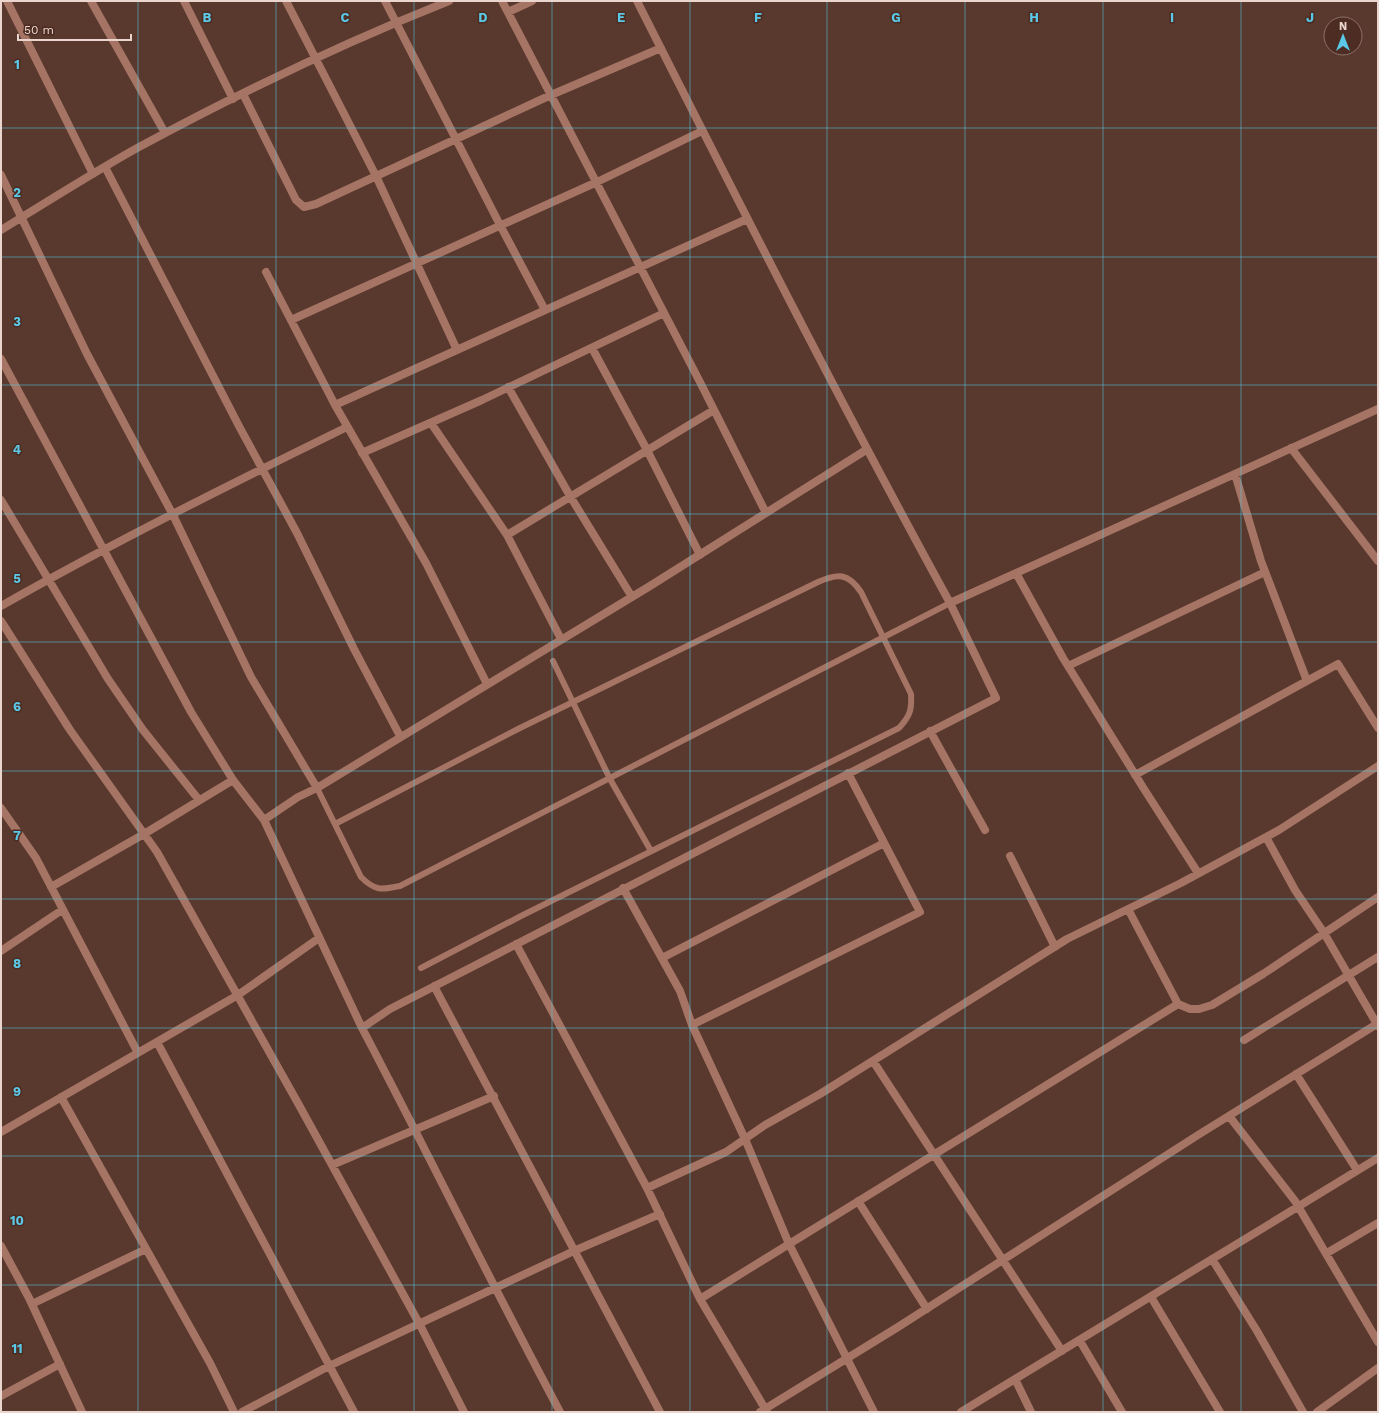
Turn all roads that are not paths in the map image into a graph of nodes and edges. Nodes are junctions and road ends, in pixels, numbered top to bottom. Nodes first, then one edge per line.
1 (7, 1) edge
2 (91, 1) edge
3 (184, 1) edge
4 (286, 1) edge
5 (385, 1) edge
6 (448, 1) edge
7 (502, 1) edge
8 (532, 1) edge
9 (637, 1) edge
10 (508, 12) junction
11 (395, 23) junction
12 (661, 48) junction
13 (316, 59) junction
14 (242, 94) junction
15 (551, 95) junction
16 (233, 99) junction
17 (702, 131) junction
18 (165, 133) junction
19 (457, 138) junction
20 (105, 167) junction
21 (93, 174) junction
22 (1, 175) edge
23 (376, 176) junction
24 (597, 182) junction
25 (22, 217) junction
26 (747, 219) junction
27 (500, 225) junction
28 (1, 230) edge
29 (416, 262) junction
30 (640, 266) junction
31 (266, 272) dead end
32 (545, 310) junction
33 (664, 313) junction
34 (291, 320) junction
35 (592, 348) junction
36 (457, 350) junction
37 (1, 360) edge
38 (508, 388) junction
39 (335, 406) junction
40 (1378, 409) edge
41 (714, 410) junction
42 (431, 423) junction
43 (347, 427) junction
44 (1291, 448) junction
45 (647, 450) junction
46 (866, 450) junction
47 (362, 453) junction
48 (262, 468) junction
49 (1235, 474) junction
50 (570, 496) junction
51 (1, 500) edge
52 (766, 513) junction
53 (173, 515) junction
54 (507, 535) junction
55 (105, 550) junction
56 (700, 555) junction
57 (1378, 561) edge
58 (1265, 572) junction
59 (1016, 573) junction
60 (49, 579) junction
61 (632, 597) junction
62 (950, 603) junction
63 (1, 606) edge
64 (1, 621) edge
65 (883, 638) junction
66 (561, 639) junction
67 (552, 661) dead end
68 (1068, 666) junction
69 (1307, 681) junction
70 (487, 684) junction
71 (572, 703) junction
72 (1378, 728) edge
73 (930, 731) junction
74 (400, 736) junction
75 (1378, 766) edge
76 (848, 773) junction
77 (1135, 775) junction
78 (610, 778) junction
79 (233, 780) junction
80 (316, 788) junction
81 (199, 800) junction
82 (1, 808) edge
83 (264, 820) junction
84 (335, 824) junction
85 (985, 830) dead end
86 (144, 834) junction
87 (1266, 838) junction
88 (884, 843) junction
89 (651, 851) junction
90 (1010, 856) dead end
91 (1198, 873) junction
92 (51, 887) junction
93 (623, 888) junction
94 (1378, 897) edge
95 (1128, 909) junction
96 (62, 910) junction
97 (1324, 933) junction
98 (319, 938) junction
99 (516, 944) junction
100 (1055, 947) junction
101 (1, 952) edge
102 (1378, 957) edge
103 (662, 958) junction
104 (421, 968) dead end
105 (1347, 975) junction
106 (434, 986) junction
107 (238, 995) junction
108 (1178, 1004) junction
109 (1378, 1025) edge
110 (692, 1026) junction
111 (362, 1028) junction
112 (1244, 1040) dead end
113 (157, 1042) junction
114 (138, 1053) junction
115 (873, 1061) junction
116 (1296, 1074) junction
117 (494, 1096) junction
118 (61, 1097) junction
119 (1229, 1116) junction
120 (416, 1130) junction
121 (1, 1132) edge
122 (745, 1139) junction
123 (934, 1154) junction
124 (1378, 1158) edge
125 (332, 1165) junction
126 (1357, 1170) junction
127 (647, 1188) junction
128 (858, 1201) junction
129 (1298, 1205) junction
130 (660, 1214) junction
131 (1378, 1223) edge
132 (789, 1244) junction
133 (1, 1246) edge
134 (146, 1249) junction
135 (576, 1250) junction
136 (1327, 1254) junction
137 (1212, 1259) junction
138 (1002, 1260) junction
139 (494, 1289) junction
140 (1150, 1297) junction
141 (700, 1299) junction
142 (32, 1304) junction
143 (927, 1309) junction
144 (420, 1325) junction
145 (1080, 1341) junction
146 (1378, 1342) edge
147 (1062, 1351) junction
148 (846, 1359) junction
149 (60, 1364) junction
150 (328, 1366) junction
151 (1378, 1368) edge
152 (1015, 1379) junction
153 (1, 1396) edge
154 (764, 1411) edge
155 (82, 1412) edge
156 (234, 1412) edge
157 (242, 1412) edge
158 (354, 1412) edge
159 (464, 1412) edge
160 (560, 1412) edge
161 (660, 1412) edge
162 (874, 1412) edge
163 (961, 1412) edge
164 (1031, 1412) edge
165 (1122, 1412) edge
166 (1220, 1412) edge
167 (1303, 1412) edge
168 (1317, 1412) edge

1 - 21 street
2 - 18 street
3 - 16 street
4 - 13 street
5 - 11 street
6 - 11 street
7 - 10 street
8 - 10 street
9 - 12 street
10 - 15 street
11 - 13 street
11 - 19 street
12 - 15 street
12 - 17 street
13 - 14 street
13 - 23 street
14 - 16 street
14 - 23 street
15 - 19 street
15 - 24 street
16 - 18 street
17 - 24 street
17 - 26 street
18 - 20 street
19 - 23 street
19 - 27 street
20 - 21 street
20 - 48 street
21 - 25 street
22 - 25 street
23 - 29 street
24 - 27 street
24 - 30 street
25 - 28 street
25 - 53 street
26 - 30 street
26 - 46 street
27 - 29 street
27 - 32 street
29 - 34 street
29 - 36 street
30 - 32 street
30 - 33 street
31 - 34 street
32 - 36 street
33 - 35 street
33 - 41 street
34 - 39 street
35 - 38 street
35 - 45 street
36 - 39 street
37 - 55 street
38 - 42 street
38 - 50 street
39 - 43 street
40 - 44 street
41 - 45 street
41 - 52 street
42 - 47 street
42 - 54 street
43 - 47 street
43 - 48 street
44 - 49 street
44 - 57 street
45 - 50 street
45 - 56 street
46 - 52 street
46 - 62 street
47 - 70 street
48 - 53 street
48 - 74 street
49 - 58 street
49 - 59 street
50 - 54 street
50 - 61 street
51 - 60 street
52 - 56 street
53 - 55 street
53 - 80 street
54 - 66 street
55 - 60 street
55 - 79 street
56 - 61 street
58 - 68 street
58 - 69 street
59 - 62 street
59 - 68 street
60 - 63 street
60 - 81 street
61 - 66 street
62 - 65 lane
62 - 73 street
64 - 86 street
65 - 71 lane
65 - 78 lane
65 - 89 lane
66 - 70 street
67 - 71 lane
68 - 77 street
69 - 72 street
69 - 77 street
70 - 74 street
71 - 78 lane
71 - 84 lane
73 - 76 street
73 - 85 street
74 - 80 street
75 - 87 street
76 - 88 street
76 - 93 street
77 - 91 street
78 - 84 lane
78 - 89 lane
79 - 81 street
79 - 83 street
80 - 83 street
80 - 84 lane
81 - 86 street
82 - 92 street
83 - 98 street
86 - 92 street
86 - 107 street
87 - 91 street
87 - 97 street
88 - 103 street
88 - 110 street
89 - 104 lane
90 - 100 street
91 - 95 street
92 - 96 street
93 - 99 street
93 - 103 street
94 - 97 street
95 - 100 street
95 - 108 street
96 - 101 street
96 - 114 street
97 - 105 street
97 - 108 street
98 - 107 street
98 - 111 street
99 - 106 street
99 - 127 street
100 - 115 street
102 - 105 street
103 - 110 street
105 - 109 street
105 - 112 street
106 - 111 street
106 - 117 street
107 - 113 street
107 - 125 street
108 - 123 street
109 - 116 street
110 - 122 street
111 - 120 street
113 - 114 street
113 - 150 street
114 - 118 street
115 - 122 street
115 - 123 street
116 - 119 street
116 - 126 street
117 - 120 street
117 - 135 street
118 - 121 street
118 - 134 street
119 - 129 street
119 - 138 street
120 - 125 street
120 - 139 street
122 - 127 street
122 - 132 street
123 - 128 street
123 - 138 street
124 - 126 street
125 - 144 street
126 - 129 street
127 - 130 street
128 - 132 street
128 - 143 street
129 - 136 street
129 - 137 street
130 - 135 street
130 - 141 street
131 - 136 street
132 - 141 street
132 - 148 street
133 - 142 street
134 - 142 street
134 - 156 street
135 - 139 street
135 - 161 street
136 - 146 street
137 - 140 street
137 - 167 street
138 - 143 street
138 - 147 street
139 - 144 street
139 - 160 street
140 - 145 street
140 - 166 street
141 - 154 street
142 - 149 street
143 - 148 street
144 - 150 street
144 - 159 street
145 - 147 street
145 - 165 street
147 - 152 street
148 - 154 street
148 - 162 street
149 - 153 street
149 - 155 street
150 - 157 street
150 - 158 street
151 - 168 street
152 - 163 street
152 - 164 street

